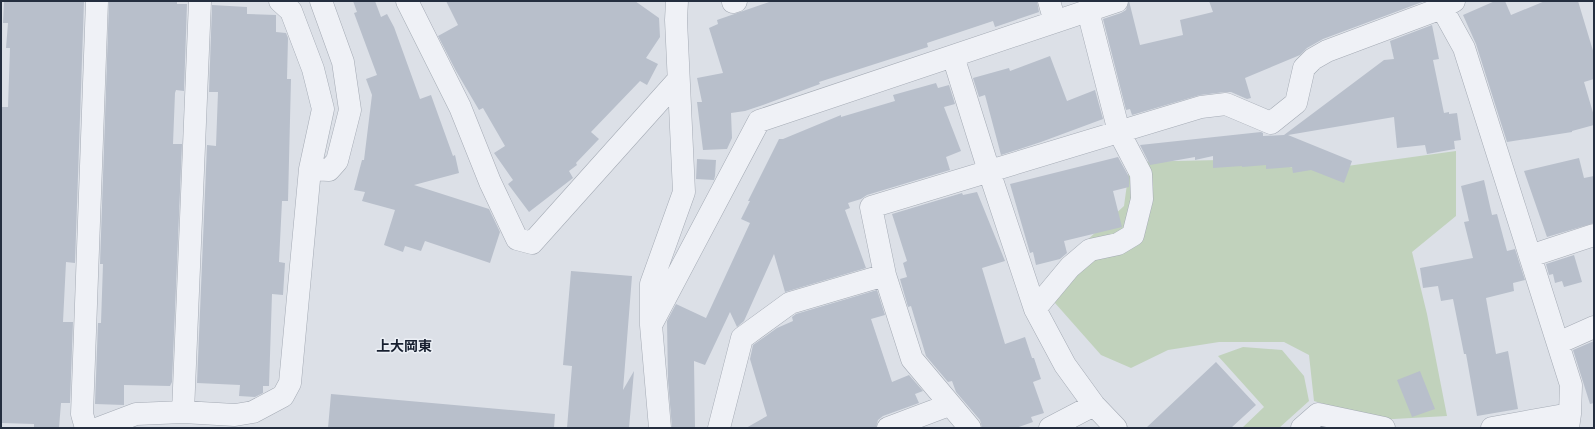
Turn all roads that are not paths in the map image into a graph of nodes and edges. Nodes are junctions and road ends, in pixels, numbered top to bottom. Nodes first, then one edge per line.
1 (97, 1) edge
2 (200, 1) edge
3 (280, 1) edge
4 (321, 1) edge
5 (407, 1) edge
6 (1049, 1) edge
7 (1117, 1) edge
8 (1445, 3) edge
9 (1088, 11) junction
10 (680, 12) edge
11 (1055, 22) junction
12 (953, 56) junction
13 (678, 80) junction
14 (1119, 132) junction
15 (310, 169) junction
16 (989, 171) junction
17 (1594, 235) edge
18 (1530, 256) junction
19 (885, 275) junction
20 (1035, 310) junction
21 (651, 325) junction
22 (1594, 327) edge
23 (1558, 343) junction
24 (949, 405) junction
25 (1094, 405) junction
26 (183, 412) junction
27 (1569, 421) edge
28 (86, 428) edge
29 (98, 428) edge
30 (660, 428) edge
31 (719, 428) edge
32 (888, 428) edge
33 (970, 428) edge
34 (1050, 428) edge
35 (1116, 428) edge
36 (1302, 428) edge
37 (1384, 428) edge
38 (1492, 428) edge

1 - 28 street
2 - 26 street
3 - 15 street
4 - 15 street
5 - 13 street
6 - 11 street
7 - 9 street
8 - 14 street
8 - 18 street
9 - 11 street
9 - 14 street
10 - 13 street
11 - 12 street
12 - 16 street
12 - 21 street
13 - 21 street
14 - 16 street
14 - 20 street
15 - 26 street
16 - 19 street
16 - 20 street
17 - 18 street
18 - 23 street
19 - 24 street
19 - 31 street
20 - 25 street
21 - 30 street
22 - 23 street
23 - 27 street
24 - 32 street
24 - 33 street
25 - 34 street
25 - 35 street
26 - 29 street
27 - 38 street
36 - 37 street

